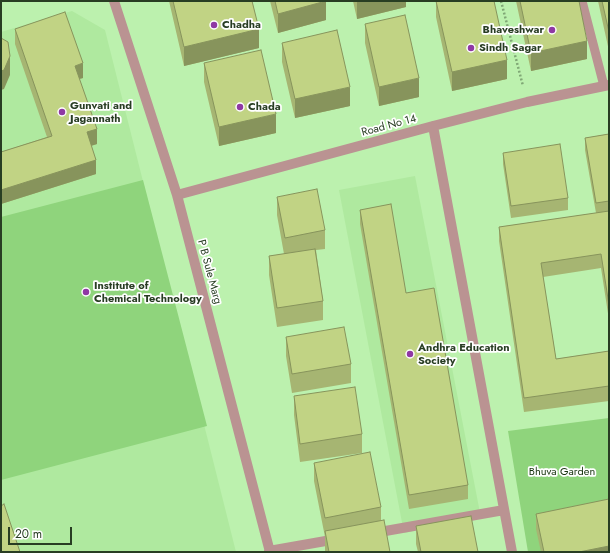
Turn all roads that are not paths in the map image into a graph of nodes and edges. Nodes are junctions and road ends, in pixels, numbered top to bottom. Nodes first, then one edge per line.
1 (114, 1) edge
2 (582, 1) edge
3 (606, 86) edge
4 (433, 126) junction
5 (177, 195) junction
6 (504, 510) junction
7 (363, 535) edge
8 (348, 537) edge
9 (269, 551) edge
10 (512, 552) edge

1 - 5 street, P B Sule Marg
2 - 3 lane
3 - 4 street, Road No 14
4 - 5 street, Road No 14
4 - 6 street
5 - 9 street, P B Sule Marg
6 - 7 street
6 - 10 street
8 - 9 street

